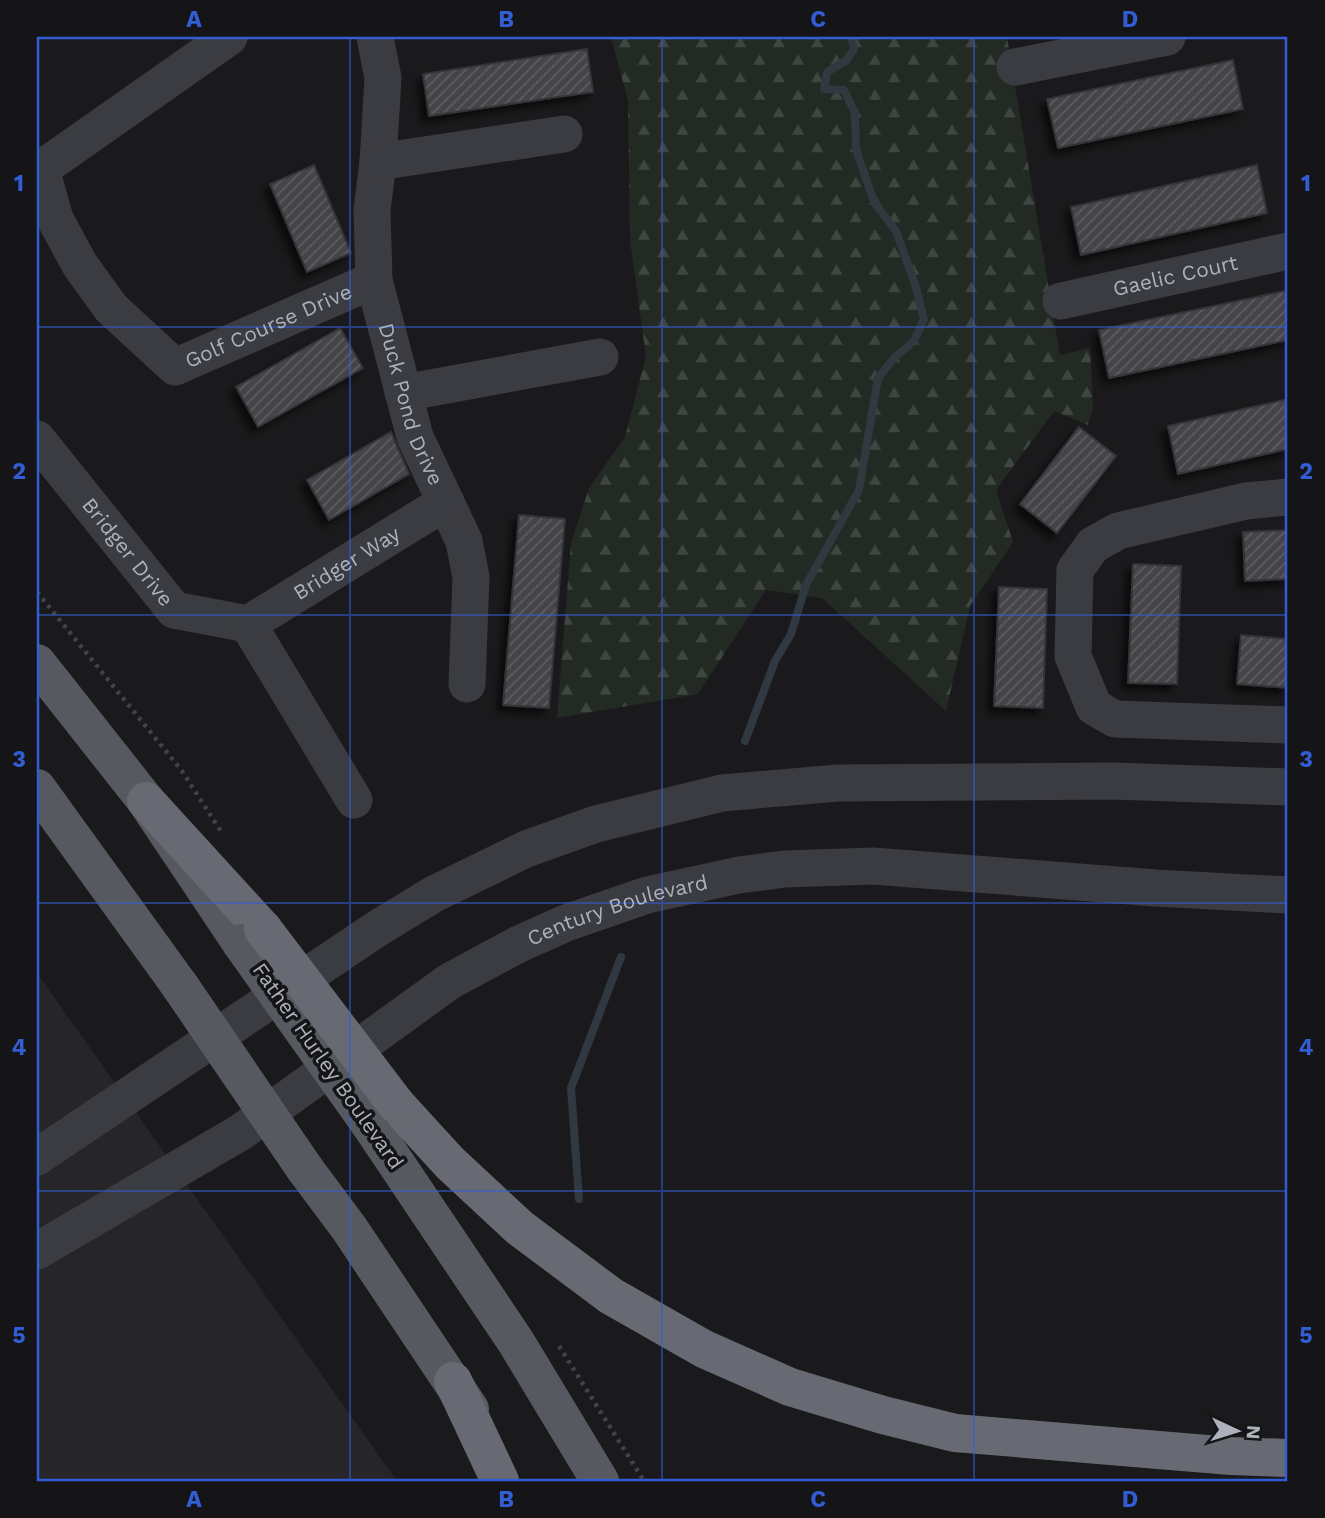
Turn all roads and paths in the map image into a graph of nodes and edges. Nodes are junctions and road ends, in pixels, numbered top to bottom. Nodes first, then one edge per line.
1 (229, 37) edge
2 (374, 37) edge
3 (1167, 37) edge
4 (1015, 67) dead end
5 (564, 134) dead end
6 (378, 162) junction
7 (1288, 251) edge
8 (374, 280) junction
9 (1061, 301) dead end
10 (600, 357) dead end
11 (404, 393) junction
12 (37, 439) edge
13 (1288, 497) edge
14 (446, 502) junction
15 (37, 592) edge
16 (248, 624) junction
17 (37, 663) edge
18 (467, 684) dead end
19 (1288, 725) edge
20 (1288, 787) edge
21 (37, 788) edge
22 (354, 800) dead end
23 (146, 802) joint
24 (226, 840) dead end
25 (1288, 895) edge
26 (383, 1114) junction
27 (37, 1157) edge
28 (37, 1251) edge
29 (453, 1381) junction
30 (1288, 1458) edge
31 (500, 1481) edge
32 (514, 1481) edge
33 (600, 1481) edge

1 - 8 street, Golf Course Drive
2 - 6 street, Duck Pond Drive
3 - 4 street
5 - 6 street
6 - 8 street, Duck Pond Drive
7 - 9 street, Gaelic Court
8 - 11 street, Duck Pond Drive
10 - 11 street
11 - 14 street, Duck Pond Drive
12 - 16 street, Bridger Drive
13 - 19 street
14 - 16 street, Bridger Way
14 - 18 street, Duck Pond Drive
15 - 24 path
16 - 22 street
17 - 23 main road
20 - 27 street
21 - 29 main road, bridge
23 - 26 highway, bridge
25 - 28 street, Century Boulevard
26 - 30 highway
26 - 33 main road, Father Hurley Boulevard
29 - 31 highway
29 - 32 main road

